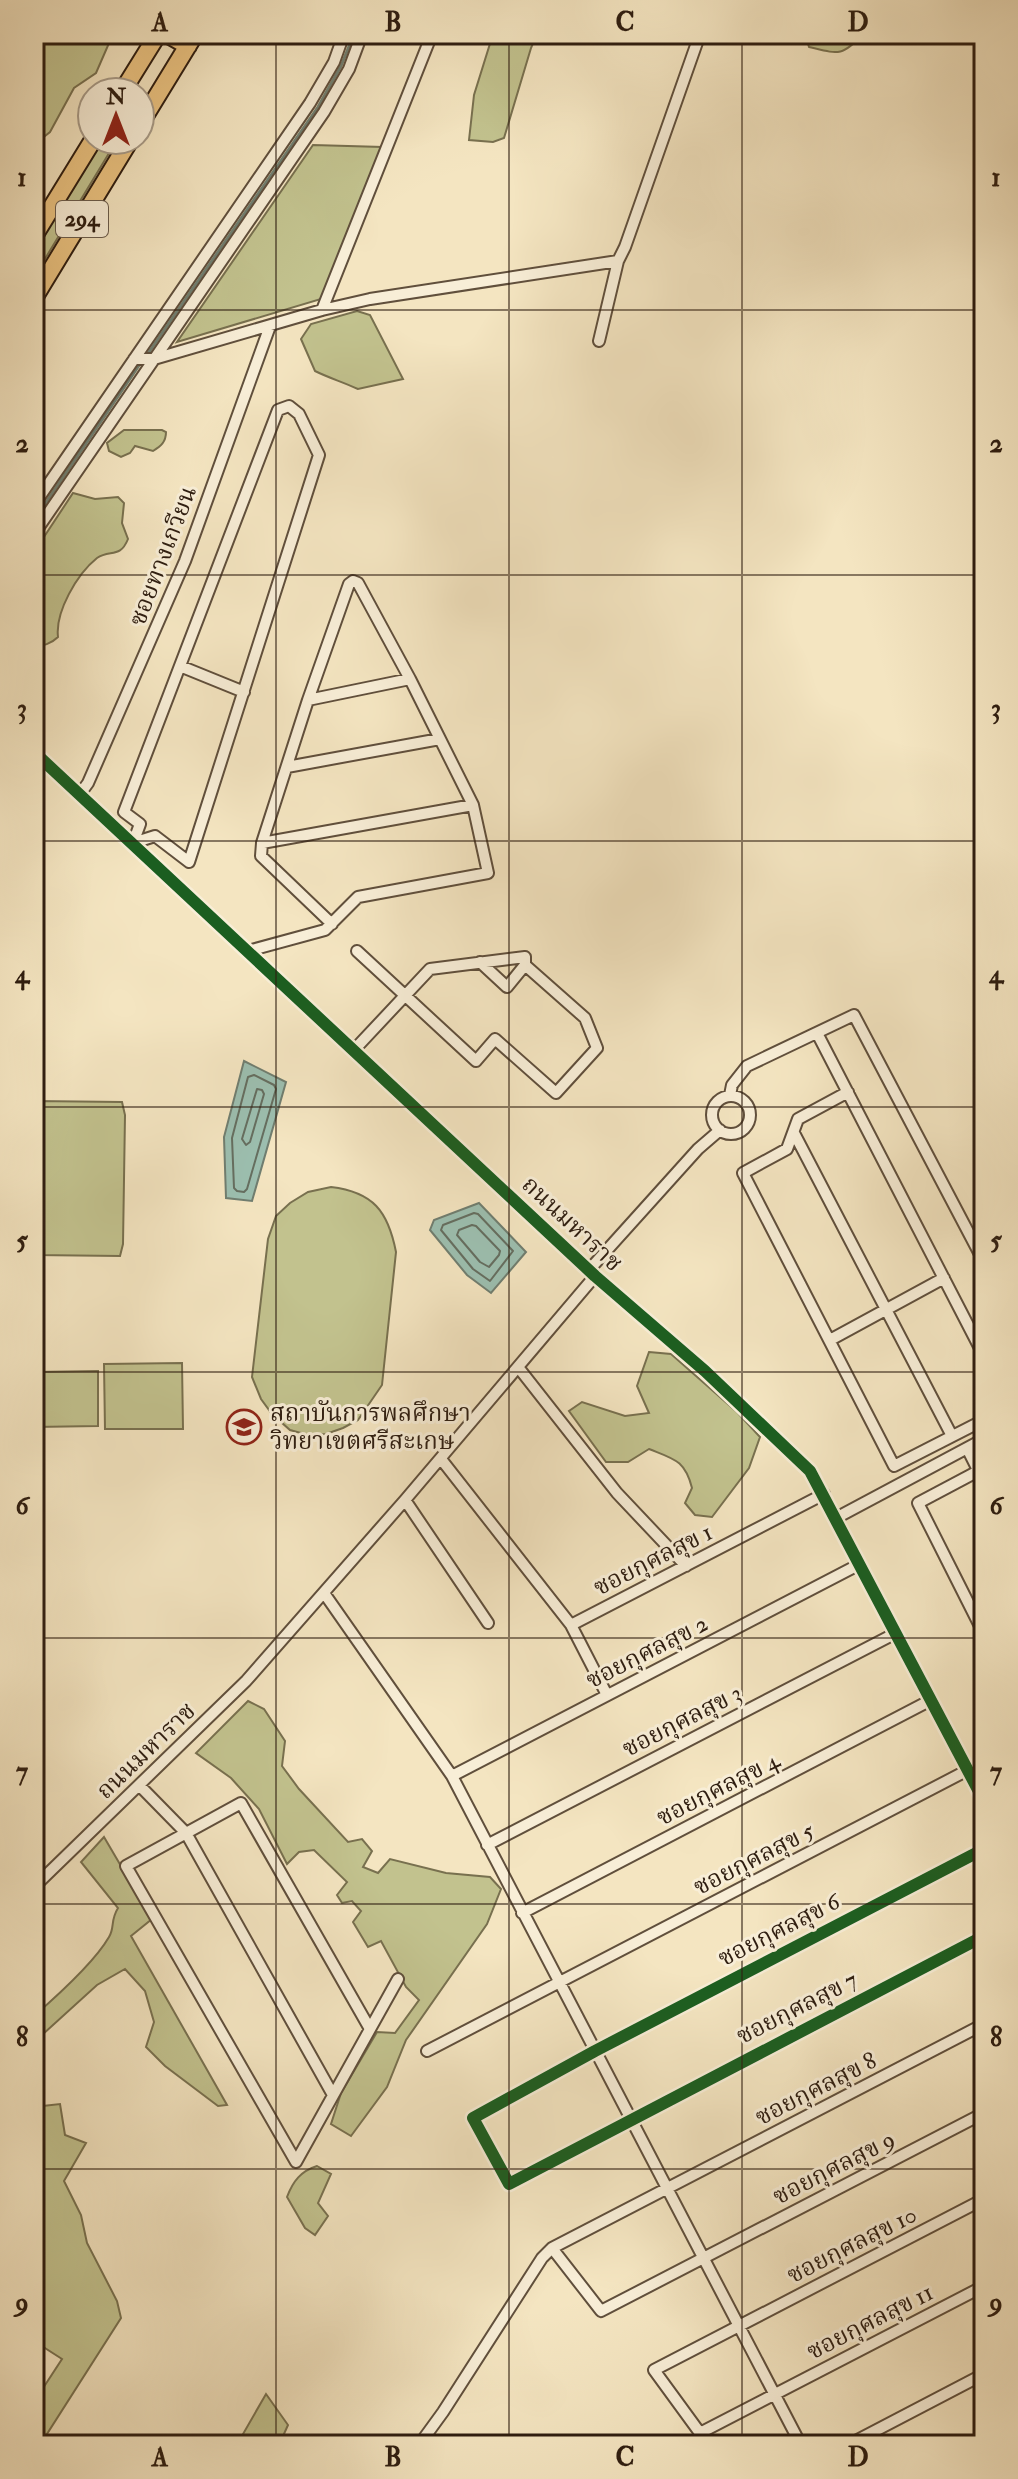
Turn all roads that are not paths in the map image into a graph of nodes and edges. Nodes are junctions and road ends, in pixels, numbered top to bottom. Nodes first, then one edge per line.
1 (158, 34) edge
2 (167, 34) edge
3 (344, 34) edge
4 (362, 34) edge
5 (432, 34) edge
6 (700, 34) edge
7 (191, 40) edge
8 (132, 76) edge
9 (156, 98) edge
10 (83, 156) edge
11 (120, 156) edge
12 (34, 236) edge
13 (618, 261) junction
14 (34, 298) edge
15 (322, 310) junction
16 (270, 326) junction
17 (599, 341) dead end
18 (134, 359) junction
19 (154, 359) junction
20 (34, 505) edge
21 (34, 534) edge
22 (180, 666) junction
23 (410, 679) junction
24 (244, 692) junction
25 (308, 700) junction
26 (440, 739) junction
27 (34, 752) edge
28 (287, 767) junction
29 (80, 794) junction
30 (473, 805) junction
31 (133, 843) junction
32 (262, 843) junction
33 (332, 924) junction
34 (248, 951) junction
35 (357, 951) dead end
36 (480, 962) junction
37 (525, 965) junction
38 (405, 995) junction
39 (817, 1033) junction
40 (354, 1050) junction
41 (848, 1092) junction
42 (730, 1095) junction
43 (720, 1130) junction
44 (794, 1133) junction
45 (984, 1262) edge
46 (592, 1273) junction
47 (944, 1278) junction
48 (886, 1309) junction
49 (830, 1340) junction
50 (984, 1356) edge
51 (518, 1367) junction
52 (984, 1420) edge
53 (952, 1436) junction
54 (984, 1439) edge
55 (967, 1448) junction
56 (441, 1459) junction
57 (982, 1474) edge
58 (824, 1494) junction
59 (405, 1500) junction
60 (836, 1518) junction
61 (860, 1564) junction
62 (686, 1566) junction
63 (324, 1593) junction
64 (488, 1623) dead end
65 (571, 1625) junction
66 (896, 1633) junction
67 (984, 1634) edge
68 (607, 1695) junction
69 (931, 1700) junction
70 (968, 1770) junction
71 (452, 1776) junction
72 (139, 1785) junction
73 (984, 1801) edge
74 (186, 1833) junction
75 (487, 1845) junction
76 (984, 1849) edge
77 (34, 1887) edge
78 (522, 1913) junction
79 (984, 1936) edge
80 (398, 1979) dead end
81 (559, 1982) junction
82 (984, 2024) edge
83 (370, 2029) junction
84 (427, 2051) dead end
85 (595, 2051) junction
86 (333, 2095) junction
87 (984, 2113) edge
88 (631, 2120) junction
89 (667, 2189) junction
90 (984, 2199) edge
91 (552, 2248) junction
92 (703, 2259) junction
93 (984, 2286) edge
94 (739, 2327) junction
95 (984, 2374) edge
96 (774, 2393) junction
97 (419, 2445) edge
98 (801, 2445) edge
99 (848, 2445) edge

1 - 8 main road
2 - 7 main road
3 - 18 street
4 - 19 street
5 - 15 street
6 - 13 street
7 - 9 main road
10 - 12 main road, 294
11 - 14 main road, 294
13 - 15 street
13 - 17 street
15 - 16 street
16 - 19 street
16 - 29 street, ซอยทางเกวียน
18 - 19 street
18 - 20 street
19 - 21 street
22 - 24 street
22 - 24 street
22 - 31 street
23 - 25 street
23 - 25 street
23 - 26 street
24 - 31 street
25 - 28 street
26 - 28 street
26 - 30 street
27 - 29 street, ถนนมหาราช
28 - 32 street
29 - 31 street, ถนนมหาราช
30 - 32 street
30 - 33 street
31 - 34 street, ถนนมหาราช
32 - 33 street
33 - 34 street
34 - 40 street, ถนนมหาราช
35 - 38 street
36 - 37 street
36 - 37 street
36 - 38 street
37 - 38 street
38 - 40 street
39 - 41 street
39 - 42 street
39 - 45 street
40 - 46 street, ถนนมหาราช
41 - 44 street
41 - 47 street
42 - 43 street
42 - 43 street
43 - 46 street
44 - 48 street
44 - 49 street
46 - 51 street, ถนนมหาราช
46 - 58 street, ถนนมหาราช
47 - 48 street
47 - 50 street
48 - 49 street
48 - 53 street
49 - 53 street
51 - 56 street, ถนนมหาราช
51 - 62 street
52 - 53 street
54 - 55 street
55 - 57 street
55 - 60 street
56 - 59 street, ถนนมหาราช
56 - 65 street
57 - 67 street
58 - 60 street, ถนนมหาราช
58 - 62 street, ซอยกุศลสุข 1
59 - 63 street, ถนนมหาราช
59 - 64 street
60 - 61 street, ถนนมหาราช
61 - 66 street, ถนนมหาราช
61 - 68 street, ซอยกุศลสุข 2
62 - 65 street, ซอยกุศลสุข 1
63 - 71 street
63 - 72 street, ถนนมหาราช
65 - 68 street
66 - 69 street, ถนนมหาราช
66 - 75 street, ซอยกุศลสุข 3
68 - 71 street, ซอยกุศลสุข 2
69 - 70 street, ถนนมหาราช
69 - 78 street, ซอยกุศลสุข 4
70 - 73 street, ถนนมหาราช
70 - 81 street, ซอยกุศลสุข 5
71 - 75 street
72 - 74 street
72 - 77 street, ถนนมหาราช
74 - 83 street
74 - 86 street
74 - 86 street
75 - 78 street
76 - 85 street, ซอยกุศลสุข 6
78 - 81 street
79 - 88 street, ซอยกุศลสุข 7
80 - 83 street
81 - 84 street, ซอยกุศลสุข 5
81 - 85 street
82 - 89 street, ซอยกุศลสุข 8
83 - 86 street
85 - 88 street
85 - 88 street, ซอยกุศลสุข 6
87 - 92 street, ซอยกุศลสุข 9
88 - 89 street
89 - 91 street, ซอยกุศลสุข 8
89 - 92 street
90 - 94 street, ซอยกุศลสุข 10
91 - 92 street, ซอยกุศลสุข 9
91 - 97 street
92 - 94 street
93 - 96 street, ซอยกุศลสุข 11
94 - 96 street
94 - 96 street, ซอยกุศลสุข 10
95 - 99 street
96 - 98 street

